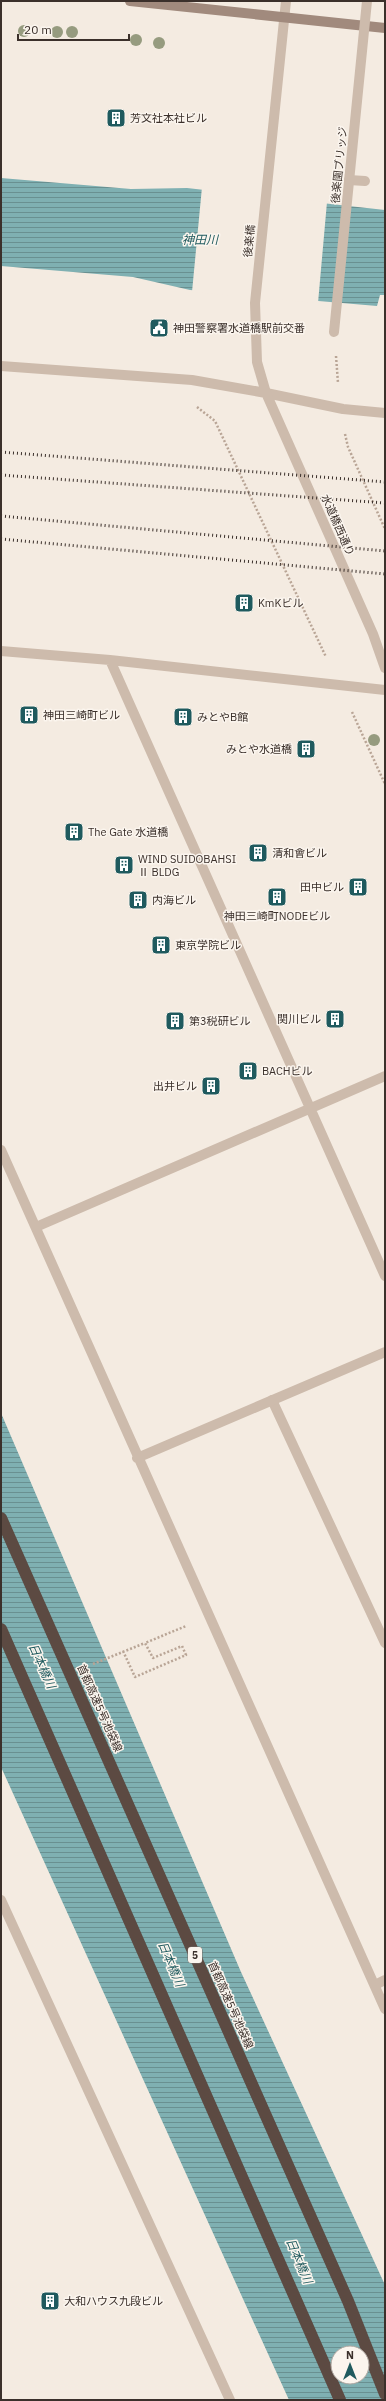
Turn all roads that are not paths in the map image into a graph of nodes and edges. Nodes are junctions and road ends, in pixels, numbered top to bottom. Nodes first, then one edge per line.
1 (130, 1) edge
2 (286, 1) edge
3 (367, 1) edge
4 (284, 17) junction
5 (385, 28) edge
6 (349, 180) junction
7 (366, 181) dead end
8 (334, 332) dead end
9 (1, 366) edge
10 (266, 393) junction
11 (385, 413) edge
12 (1, 651) edge
13 (110, 660) junction
14 (385, 668) edge
15 (385, 690) edge
16 (385, 1076) edge
17 (310, 1109) junction
18 (1, 1150) edge
19 (36, 1227) junction
20 (385, 1276) edge
21 (385, 1352) edge
22 (272, 1400) junction
23 (137, 1458) junction
24 (1, 1518) edge
25 (1, 1629) edge
26 (385, 1643) edge
27 (1, 1900) edge
28 (385, 1980) edge
29 (374, 1985) junction
30 (385, 2009) edge
31 (385, 2394) edge
32 (230, 2400) edge
33 (340, 2400) edge

1 - 4 main road
2 - 4 street, 後楽橋
3 - 6 street, 後楽園ブリッジ, bridge
4 - 5 main road
4 - 10 street, 後楽橋
6 - 7 street
6 - 8 street, 後楽園ブリッジ, bridge
9 - 10 street
10 - 11 street
10 - 14 street, 水道橋西通り
12 - 13 street
13 - 15 street
13 - 17 street
16 - 17 street
17 - 19 street
17 - 20 street
18 - 19 street
19 - 23 street
21 - 22 street
22 - 23 street
22 - 26 street
23 - 29 street
24 - 31 highway, 首都高速5号池袋線 / 5, bridge
25 - 33 highway, bridge
27 - 32 street
28 - 29 street
29 - 30 street

